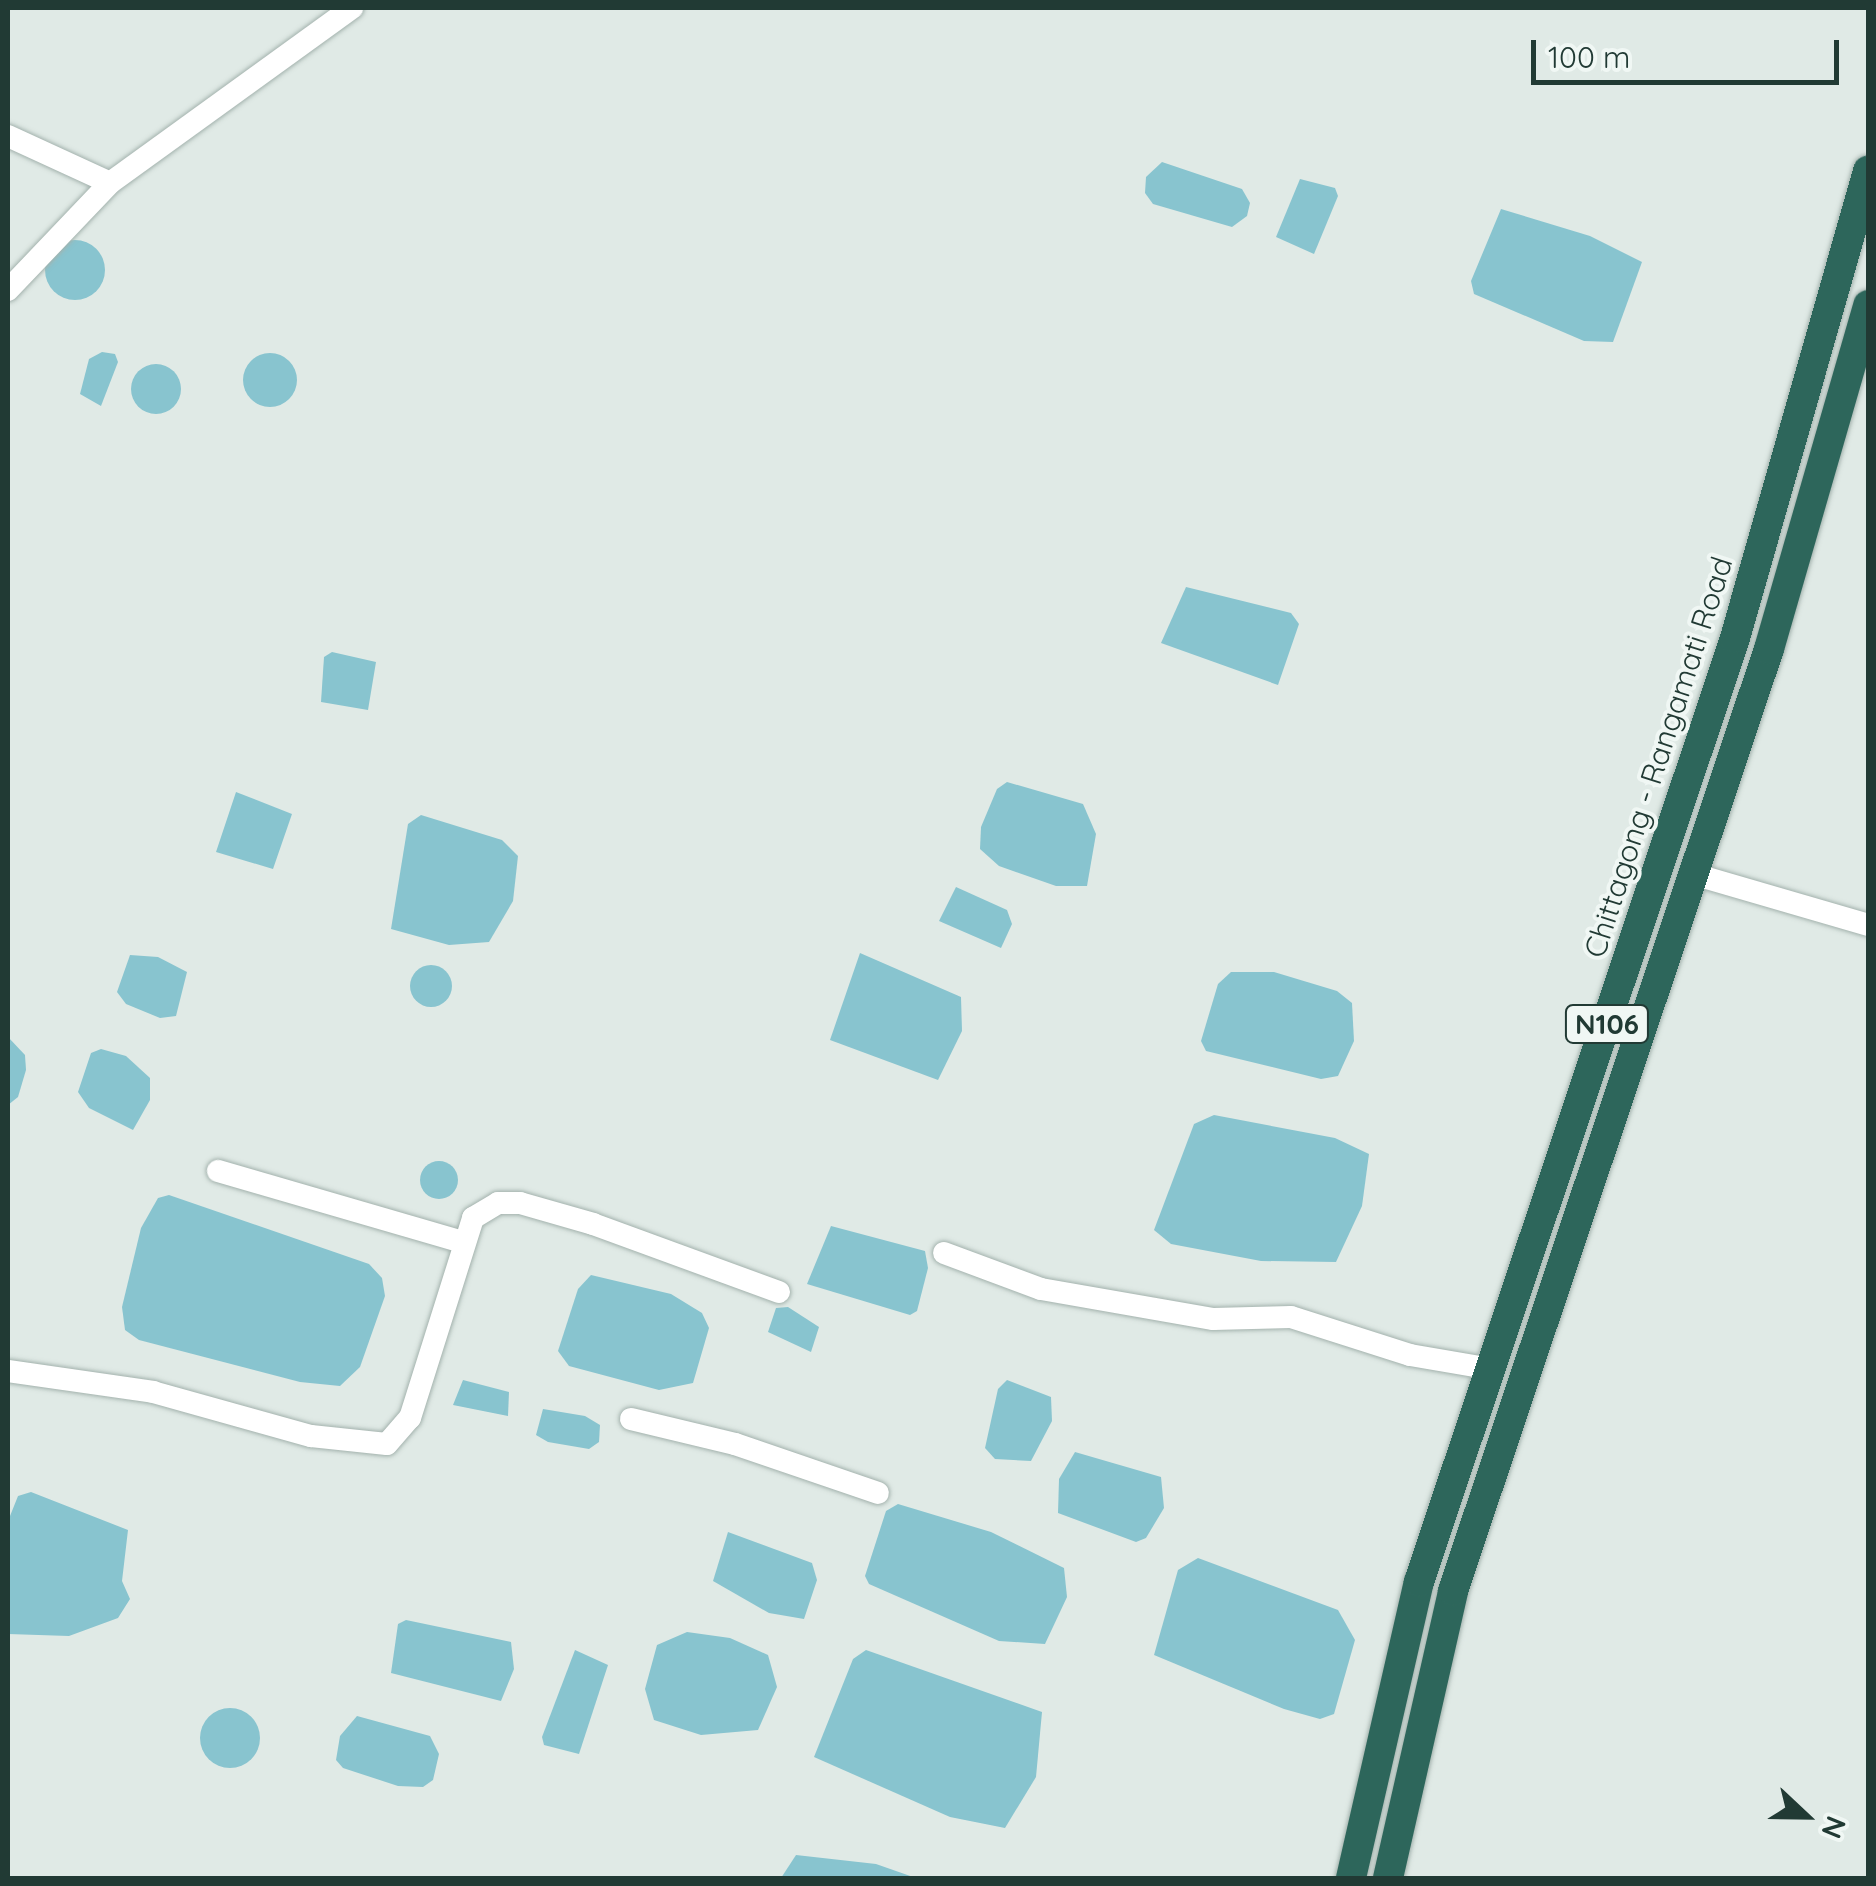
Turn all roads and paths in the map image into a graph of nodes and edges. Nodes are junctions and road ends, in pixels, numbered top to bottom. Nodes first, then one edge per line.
1 (352, 8) edge
2 (8, 136) edge
3 (1868, 171) edge
4 (110, 183) junction
5 (8, 290) edge
6 (1868, 305) edge
7 (1693, 874) junction
8 (1868, 925) edge
9 (218, 1171) dead end
10 (462, 1242) junction
11 (944, 1253) dead end
12 (779, 1292) dead end
13 (1492, 1368) junction
14 (8, 1370) edge
15 (631, 1419) dead end
16 (878, 1494) dead end
17 (1350, 1878) edge
18 (1388, 1878) edge

1 - 4 street
2 - 4 street
3 - 13 highway, Chittagong - Rangamati Road / N106
4 - 5 street
6 - 7 highway, N106
7 - 8 street
7 - 18 highway, N106
9 - 10 street
10 - 12 street
10 - 14 street
11 - 13 street
13 - 17 highway, Chittagong - Rangamati Road / N106
15 - 16 street

